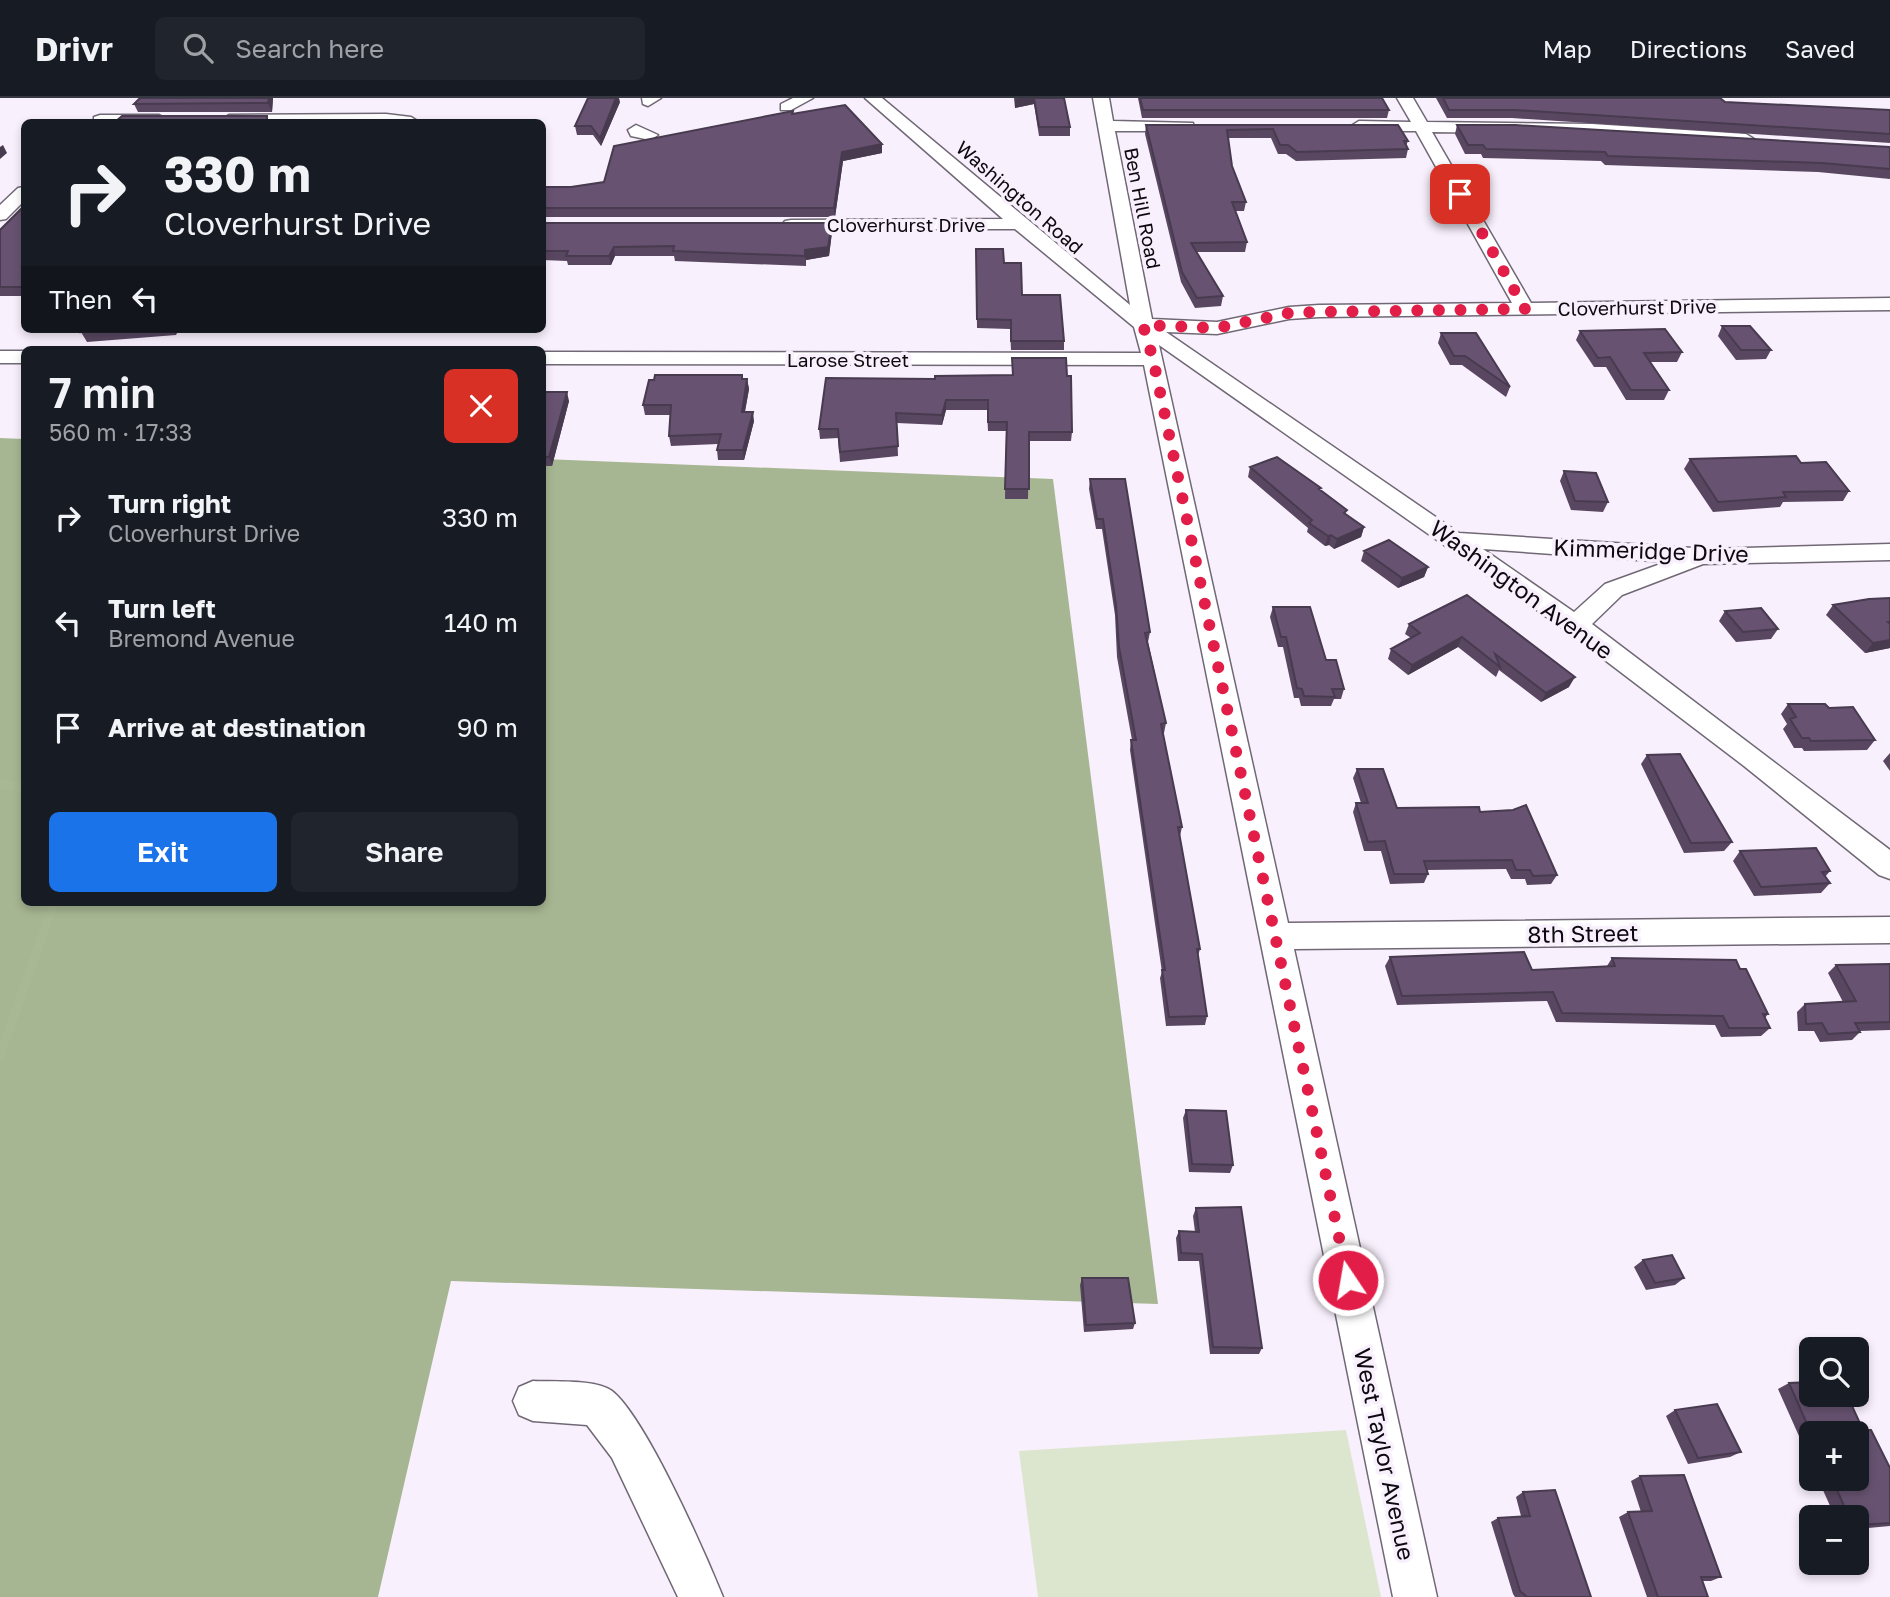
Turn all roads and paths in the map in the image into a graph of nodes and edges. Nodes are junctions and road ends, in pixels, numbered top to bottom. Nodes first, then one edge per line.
1 (805, 98) edge
2 (864, 98) edge
3 (1101, 98) edge
4 (1405, 98) edge
5 (877, 101) edge
6 (115, 105) dead end
7 (786, 107) dead end
8 (101, 119) edge
9 (1106, 126) junction
10 (1202, 126) edge
11 (1339, 126) edge
12 (1421, 126) junction
13 (1762, 140) edge
14 (21, 195) edge
15 (0, 215) edge
16 (0, 223) edge
17 (21, 223) edge
18 (1018, 224) junction
19 (766, 225) edge
20 (1890, 304) edge
21 (1525, 309) junction
22 (1143, 325) junction
23 (1217, 328) junction
24 (1186, 356) junction
25 (0, 357) edge
26 (21, 357) edge
27 (546, 358) edge
28 (1153, 359) junction
29 (1454, 540) junction
30 (1890, 552) edge
31 (1709, 557) junction
32 (1577, 626) junction
33 (1890, 867) edge
34 (1890, 930) edge
35 (1275, 936) junction
36 (533, 1401) dead end
37 (701, 1597) edge
38 (1415, 1597) edge

1 - 7 street
2 - 5 street, Washington Road
3 - 9 street, Ben Hill Road
4 - 12 street
5 - 18 street, Washington Road
6 - 8 street
9 - 10 street
9 - 22 street, Ben Hill Road
11 - 12 street
12 - 13 street
12 - 21 street
14 - 15 street
16 - 17 street
18 - 19 street, Cloverhurst Drive
18 - 22 street, Washington Road
20 - 21 street, Cloverhurst Drive
21 - 23 street, Cloverhurst Drive
22 - 23 street, Cloverhurst Drive
22 - 24 street, Washington Avenue
22 - 28 street, West Taylor Avenue
23 - 24 street
24 - 29 street, Washington Avenue
25 - 26 street
27 - 28 street, Larose Street
28 - 35 street, West Taylor Avenue
29 - 31 street, Kimmeridge Drive
29 - 32 street, Washington Avenue
30 - 31 street, Kimmeridge Drive
31 - 32 street
32 - 33 street, Washington Avenue
34 - 35 street, 8th Street
35 - 38 street, West Taylor Avenue
36 - 37 street

